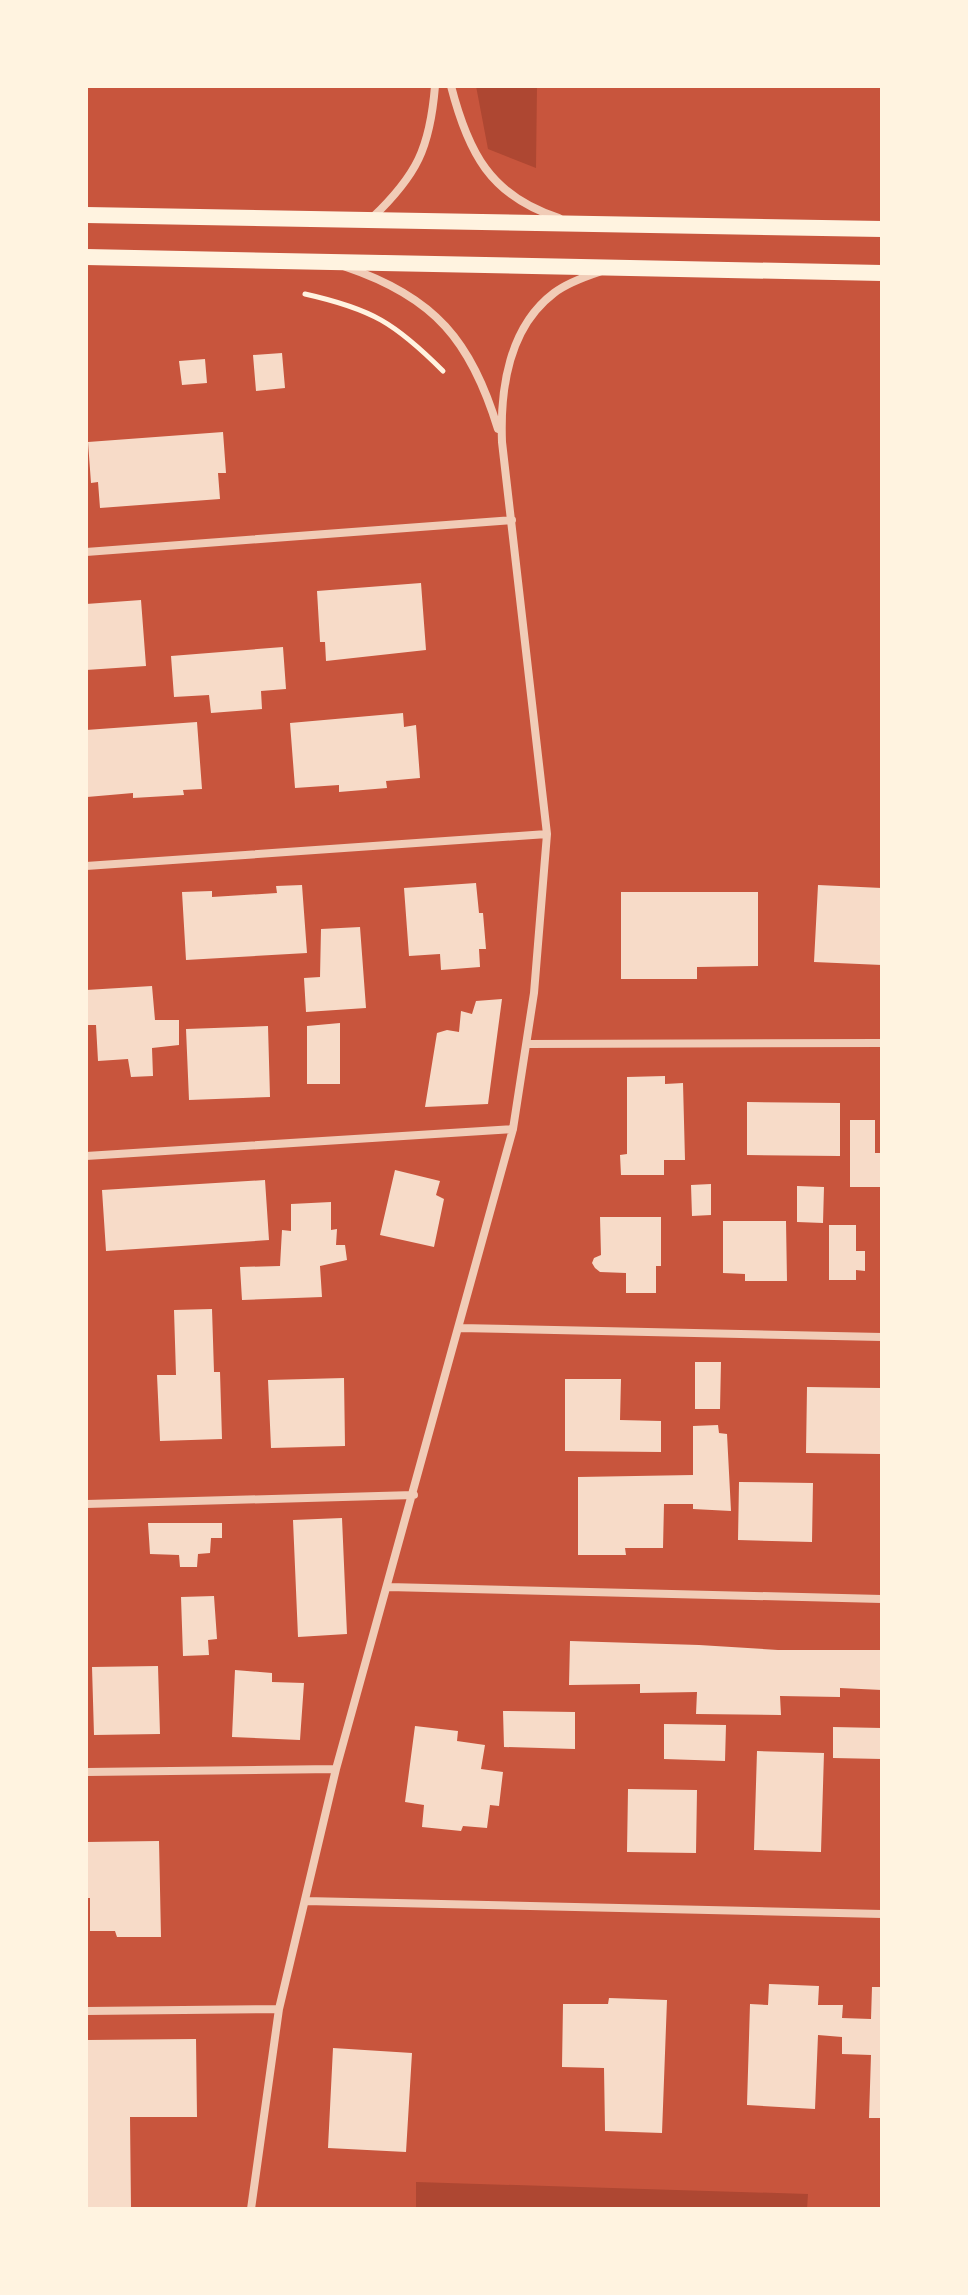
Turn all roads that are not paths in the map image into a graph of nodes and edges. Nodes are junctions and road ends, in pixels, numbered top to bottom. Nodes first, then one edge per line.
1 (435, 86) edge
2 (451, 86) edge
3 (86, 215) edge
4 (370, 220) junction
5 (575, 224) junction
6 (882, 229) edge
7 (86, 257) edge
8 (331, 262) junction
9 (613, 268) junction
10 (882, 273) edge
11 (502, 442) junction
12 (512, 520) junction
13 (86, 552) edge
14 (547, 834) junction
15 (86, 866) edge
16 (882, 1043) edge
17 (527, 1044) junction
18 (513, 1129) junction
19 (86, 1156) edge
20 (459, 1328) junction
21 (882, 1337) edge
22 (414, 1495) junction
23 (86, 1504) edge
24 (388, 1587) junction
25 (882, 1599) edge
26 (336, 1769) junction
27 (86, 1772) edge
28 (305, 1901) junction
29 (882, 1914) edge
30 (279, 2009) junction
31 (86, 2011) edge
32 (251, 2209) edge

1 - 4 street
2 - 5 street
3 - 4 main road
4 - 5 main road
5 - 6 main road
7 - 8 main road
8 - 9 main road
8 - 11 street
9 - 10 main road
9 - 11 street
11 - 12 street
12 - 13 street
12 - 14 street
14 - 15 street
14 - 17 street
16 - 17 street
17 - 18 street
18 - 19 street
18 - 20 street
20 - 21 street
20 - 22 street
22 - 23 street
22 - 24 street
24 - 25 street
24 - 26 street
26 - 27 street
26 - 28 street
28 - 29 street
28 - 30 street
30 - 31 street
30 - 32 street

